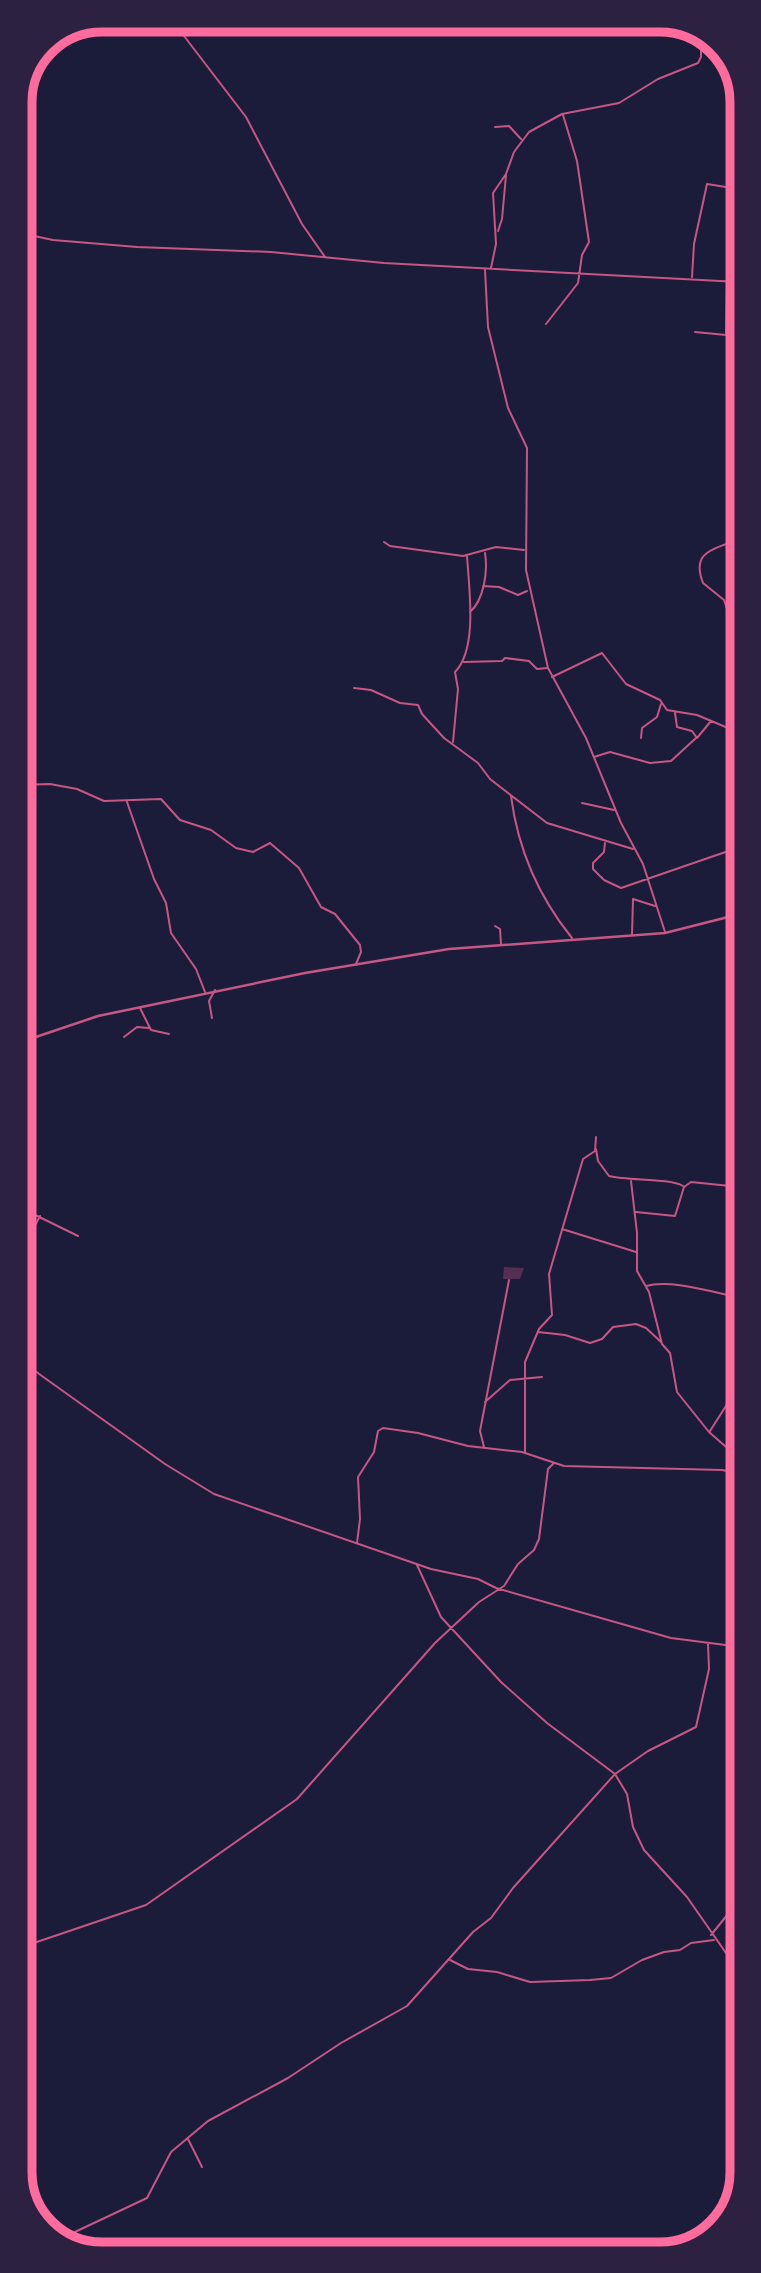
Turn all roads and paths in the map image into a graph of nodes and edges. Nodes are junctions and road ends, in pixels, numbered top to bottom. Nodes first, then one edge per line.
1 (181, 32) edge
2 (701, 45) edge
3 (562, 114) junction
4 (495, 127) dead end
5 (522, 140) junction
6 (506, 174) junction
7 (730, 188) edge
8 (32, 235) edge
9 (496, 235) junction
10 (325, 258) junction
11 (485, 269) junction
12 (491, 269) junction
13 (581, 272) junction
14 (691, 279) junction
15 (727, 281) junction
16 (730, 281) edge
17 (547, 324) dead end
18 (695, 332) dead end
19 (384, 542) dead end
20 (730, 543) edge
21 (525, 550) junction
22 (485, 552) junction
23 (467, 556) junction
24 (483, 586) junction
25 (528, 590) junction
26 (470, 612) junction
27 (730, 618) edge
28 (464, 662) junction
29 (548, 668) junction
30 (552, 677) junction
31 (354, 688) dead end
32 (662, 703) junction
33 (675, 713) junction
34 (711, 720) junction
35 (730, 729) edge
36 (641, 738) dead end
37 (696, 738) junction
38 (453, 743) junction
39 (594, 757) junction
40 (32, 785) edge
41 (510, 795) junction
42 (126, 801) junction
43 (582, 803) dead end
44 (615, 810) junction
45 (605, 842) junction
46 (635, 849) junction
47 (730, 850) edge
48 (648, 877) junction
49 (656, 907) junction
50 (728, 919) joint
51 (495, 926) dead end
52 (730, 926) edge
53 (665, 933) junction
54 (632, 936) junction
55 (572, 938) junction
56 (501, 944) junction
57 (356, 965) junction
58 (215, 990) junction
59 (205, 992) junction
60 (140, 1007) junction
61 (212, 1018) dead end
62 (150, 1028) junction
63 (169, 1034) dead end
64 (124, 1037) dead end
65 (32, 1038) edge
66 (596, 1137) dead end
67 (596, 1148) junction
68 (631, 1181) junction
69 (730, 1186) edge
70 (684, 1187) junction
71 (635, 1212) junction
72 (32, 1213) edge
73 (40, 1216) junction
74 (561, 1228) junction
75 (32, 1231) edge
76 (78, 1236) dead end
77 (637, 1252) junction
78 (509, 1280) dead end
79 (646, 1286) junction
80 (730, 1295) edge
81 (537, 1332) junction
82 (661, 1342) junction
83 (32, 1369) edge
84 (541, 1377) dead end
85 (524, 1378) junction
86 (730, 1400) edge
87 (485, 1403) junction
88 (709, 1432) junction
89 (485, 1448) junction
90 (730, 1450) edge
91 (525, 1453) junction
92 (554, 1463) junction
93 (730, 1472) edge
94 (357, 1544) junction
95 (417, 1564) junction
96 (499, 1588) junction
97 (451, 1627) junction
98 (708, 1644) junction
99 (730, 1646) edge
100 (615, 1774) junction
101 (730, 1912) edge
102 (711, 1935) junction
103 (715, 1940) junction
104 (32, 1944) edge
105 (730, 1955) edge
106 (449, 1960) junction
107 (188, 2138) junction
108 (202, 2167) dead end
109 (71, 2234) edge

1 - 10 street
2 - 3 street
3 - 5 street
3 - 13 street
4 - 5 street
5 - 6 street
6 - 9 street
6 - 9 street
7 - 14 street
8 - 10 street
9 - 12 street
10 - 11 street
11 - 12 street
11 - 21 street
12 - 13 street
13 - 14 street
13 - 17 street
14 - 15 street
15 - 16 street
15 - 18 street
19 - 23 street
20 - 27 street
21 - 22 street
21 - 25 street
22 - 23 street
22 - 24 street
23 - 26 street
24 - 25 street
24 - 26 street
25 - 29 street
26 - 28 street
28 - 29 street
28 - 38 street
29 - 30 street
30 - 32 street
30 - 39 street
31 - 38 street
32 - 33 street
32 - 36 street
33 - 34 street
33 - 37 street
34 - 35 street
34 - 37 street
37 - 39 street
38 - 41 street
39 - 44 street
40 - 42 street
41 - 45 street
41 - 55 street
42 - 57 street
42 - 59 street
43 - 44 street
44 - 46 street
45 - 46 street
45 - 48 street
46 - 48 street
47 - 48 street
48 - 49 street
49 - 53 street
49 - 54 street
50 - 52 street
50 - 53 street
51 - 56 street
53 - 54 street
54 - 55 street
55 - 56 street
56 - 57 street
57 - 58 street
58 - 59 street
58 - 61 street
59 - 60 street
60 - 62 street
60 - 65 street
62 - 63 street
62 - 64 street
66 - 67 street
67 - 68 street
67 - 74 street
68 - 70 street
68 - 71 street
69 - 70 street
70 - 71 street
71 - 77 street
72 - 73 street
73 - 75 street
73 - 76 street
74 - 77 street
74 - 81 street
77 - 79 street
78 - 87 street
79 - 80 street
79 - 82 street
81 - 82 street
81 - 85 street
82 - 88 street
83 - 94 street
84 - 85 street
85 - 87 street
85 - 91 street
86 - 88 street
87 - 89 street
88 - 90 street
89 - 91 street
89 - 94 street
91 - 92 street
92 - 93 street
92 - 96 street
94 - 95 street
95 - 96 street
95 - 97 street
96 - 97 street
96 - 98 street
97 - 100 street
97 - 104 street
98 - 99 street
98 - 100 street
100 - 102 street
100 - 106 street
101 - 102 street
102 - 103 street
103 - 105 street
103 - 106 street
106 - 107 street
107 - 108 street
107 - 109 street

